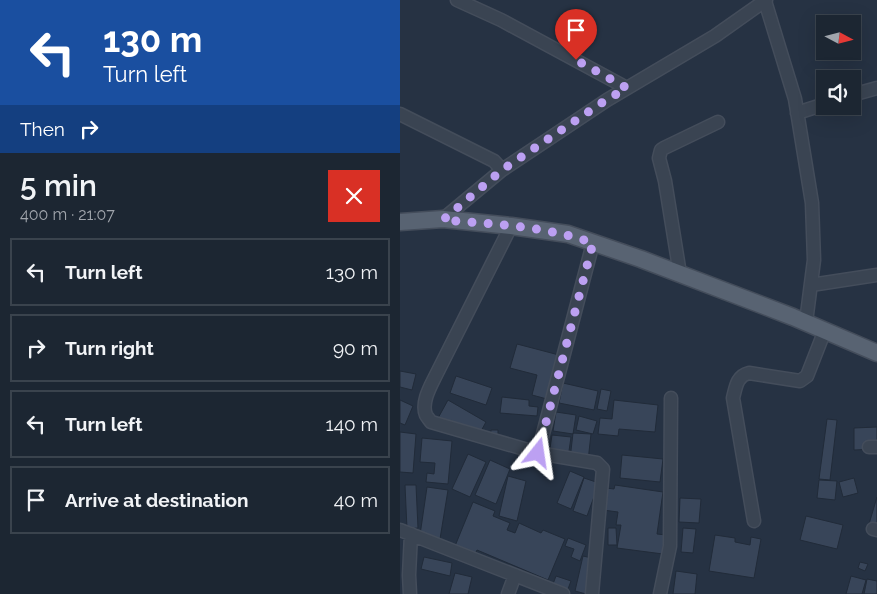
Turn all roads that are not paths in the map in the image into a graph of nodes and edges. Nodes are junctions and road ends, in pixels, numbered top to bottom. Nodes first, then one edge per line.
1 (457, 0) edge
2 (766, 0) edge
3 (482, 5) edge
4 (627, 88) junction
5 (877, 88) edge
6 (861, 93) edge
7 (816, 107) edge
8 (797, 113) junction
9 (400, 114) edge
10 (718, 122) dead end
11 (502, 170) junction
12 (443, 220) junction
13 (400, 222) edge
14 (511, 226) junction
15 (593, 243) junction
16 (680, 274) junction
17 (877, 275) edge
18 (811, 285) junction
19 (806, 322) junction
20 (825, 330) junction
21 (877, 353) edge
22 (671, 398) dead end
23 (538, 453) junction
24 (754, 521) dead end
25 (406, 532) edge
26 (514, 575) junction
27 (410, 594) edge
28 (508, 594) edge
29 (563, 594) edge
30 (592, 594) edge
31 (660, 594) edge

1 - 3 street
2 - 4 street
2 - 8 street
3 - 4 street
4 - 11 street
5 - 6 street
7 - 8 street
8 - 18 street
9 - 11 street
10 - 16 street
11 - 12 street
12 - 13 main road
12 - 14 main road
14 - 15 main road
14 - 23 street
15 - 16 main road
15 - 23 street
16 - 19 main road
17 - 18 street
18 - 19 street
19 - 20 main road
20 - 21 main road
20 - 24 street
22 - 31 street
23 - 30 street
25 - 26 street
25 - 27 street
26 - 28 street
26 - 29 street

